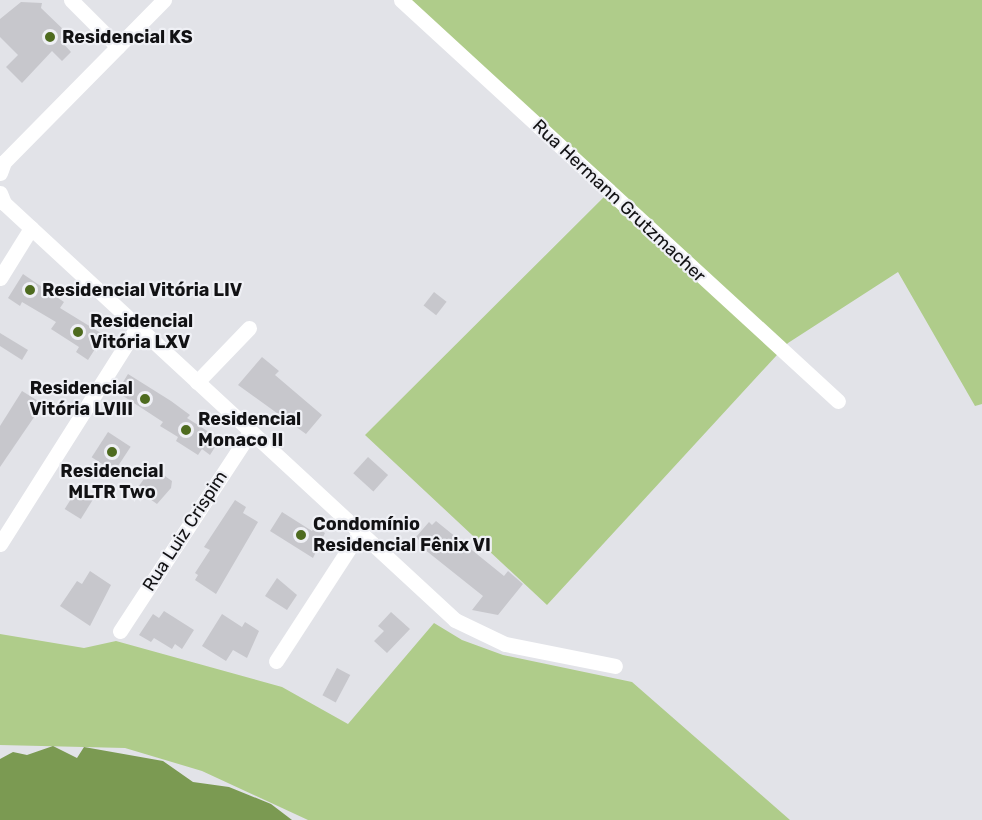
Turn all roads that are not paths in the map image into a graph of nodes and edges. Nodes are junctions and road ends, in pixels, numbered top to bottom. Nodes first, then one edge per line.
1 (71, 0) edge
2 (164, 0) edge
3 (401, 0) edge
4 (118, 46) junction
5 (0, 173) edge
6 (2, 198) edge
7 (31, 228) junction
8 (0, 278) edge
9 (137, 327) junction
10 (249, 328) dead end
11 (197, 382) junction
12 (838, 401) dead end
13 (250, 432) junction
14 (359, 533) junction
15 (0, 544) edge
16 (120, 631) dead end
17 (276, 661) dead end
18 (615, 666) dead end

1 - 4 street
2 - 4 street
3 - 12 street, Rua Hermann Grutzmacher
4 - 5 street
6 - 7 street
7 - 8 street
7 - 9 street
9 - 11 street
9 - 15 street
10 - 11 street
11 - 13 street
13 - 14 street
13 - 16 street, Rua Luiz Crispim
14 - 17 street
14 - 18 street

